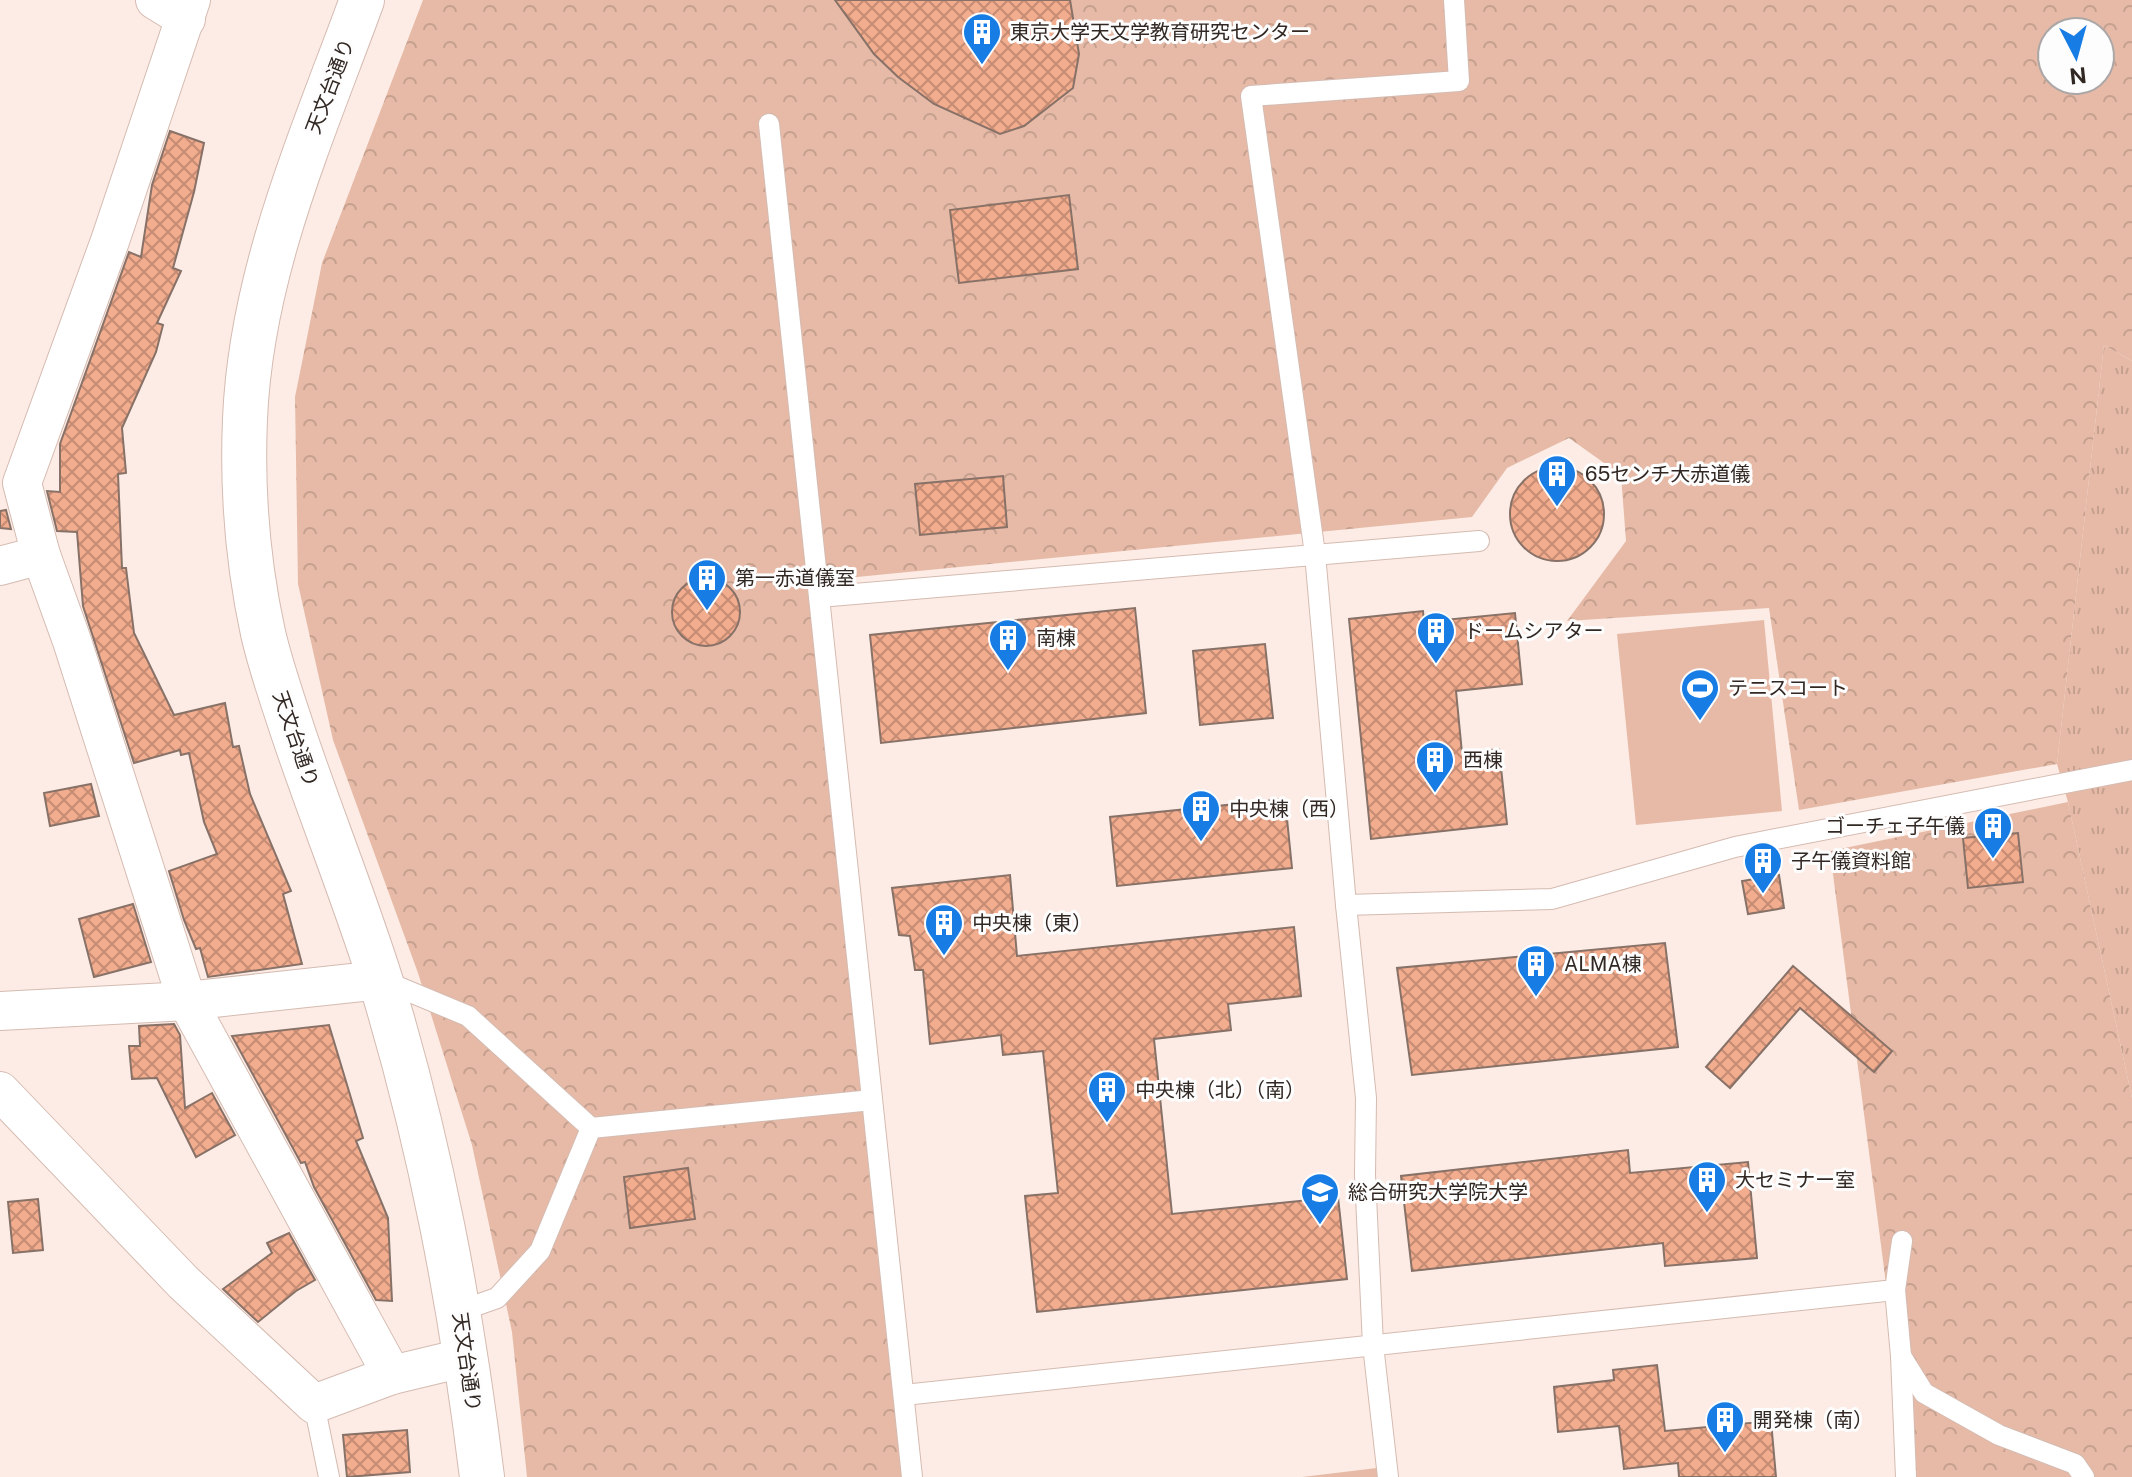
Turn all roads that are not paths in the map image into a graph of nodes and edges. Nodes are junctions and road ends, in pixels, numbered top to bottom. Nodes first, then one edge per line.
1 (362, 0) edge
2 (1454, 0) edge
3 (177, 6) edge
4 (769, 124) dead end
5 (1479, 541) dead end
6 (1315, 554) junction
7 (41, 555) junction
8 (0, 566) edge
9 (819, 597) junction
10 (2132, 770) edge
11 (1346, 905) junction
12 (380, 980) junction
13 (187, 1001) junction
14 (0, 1011) edge
15 (0, 1091) edge
16 (872, 1100) junction
17 (591, 1128) junction
18 (1902, 1241) dead end
19 (1895, 1290) junction
20 (460, 1311) junction
21 (1373, 1345) junction
22 (1901, 1356) junction
23 (467, 1357) junction
24 (392, 1375) junction
25 (904, 1395) junction
26 (314, 1404) junction
27 (329, 1477) edge
28 (482, 1477) edge
29 (912, 1477) edge
30 (1388, 1477) edge
31 (1906, 1477) edge
32 (2084, 1477) edge

1 - 12 main road, 天文台通り
2 - 6 lane
3 - 7 street
4 - 9 lane
5 - 6 lane
6 - 9 lane
6 - 11 lane
7 - 8 street
7 - 13 street
9 - 16 lane
10 - 11 lane
11 - 21 lane
12 - 13 street
12 - 17 lane
12 - 20 main road, 天文台通り
13 - 14 street
13 - 24 street
15 - 26 street
16 - 17 lane
16 - 25 lane
17 - 20 lane
18 - 19 lane
19 - 21 lane
19 - 22 lane
20 - 23 main road, 天文台通り
21 - 25 lane
21 - 30 lane
22 - 31 lane
22 - 32 lane
23 - 24 street
23 - 28 main road, 天文台通り
24 - 26 street
25 - 29 lane
26 - 27 lane

